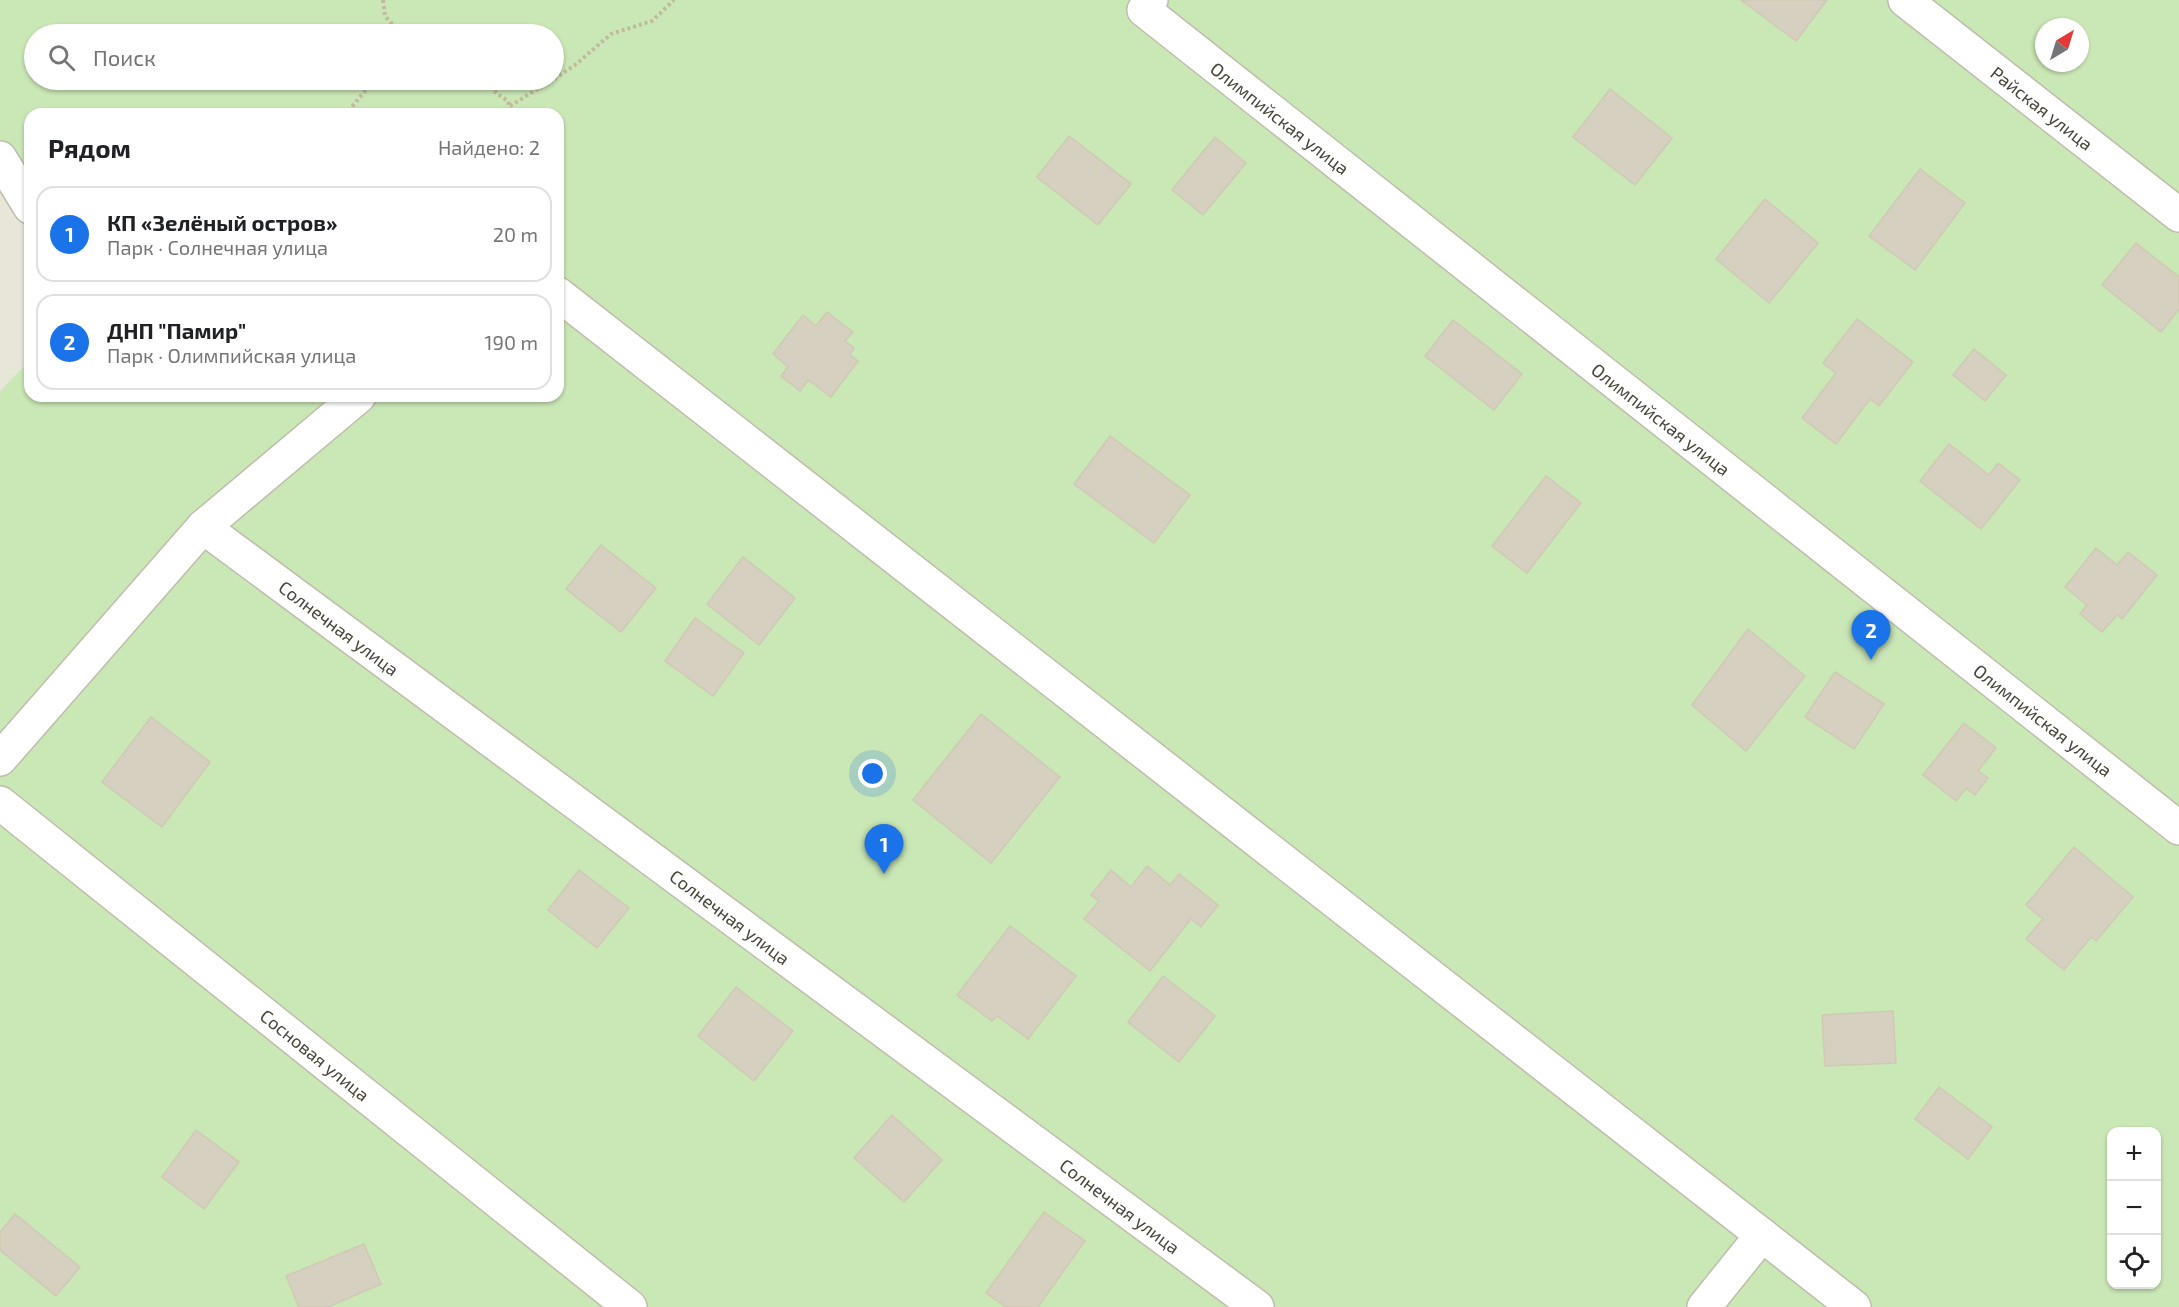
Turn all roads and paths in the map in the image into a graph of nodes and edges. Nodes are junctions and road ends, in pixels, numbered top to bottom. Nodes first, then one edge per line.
1 (383, 0) edge
2 (674, 0) edge
3 (1905, 0) edge
4 (1147, 5) edge
5 (392, 24) edge
6 (564, 72) edge
7 (366, 90) edge
8 (494, 90) edge
9 (535, 90) edge
10 (510, 106) joint
11 (351, 108) edge
12 (0, 158) edge
13 (24, 197) edge
14 (2179, 215) edge
15 (564, 299) edge
16 (352, 402) edge
17 (203, 527) junction
18 (0, 759) edge
19 (0, 803) edge
20 (2179, 828) edge
21 (1762, 1235) junction
22 (630, 1307) edge
23 (1257, 1307) edge
24 (1704, 1307) edge
25 (1854, 1307) edge

1 - 5 path
2 - 6 path
3 - 14 street, Райская улица
4 - 20 street, Олимпийская улица
7 - 11 path
8 - 10 path
9 - 10 path
12 - 13 street
15 - 21 street
16 - 17 street
17 - 18 street
17 - 23 street, Солнечная улица
19 - 22 street, Сосновая улица
21 - 24 street
21 - 25 street

